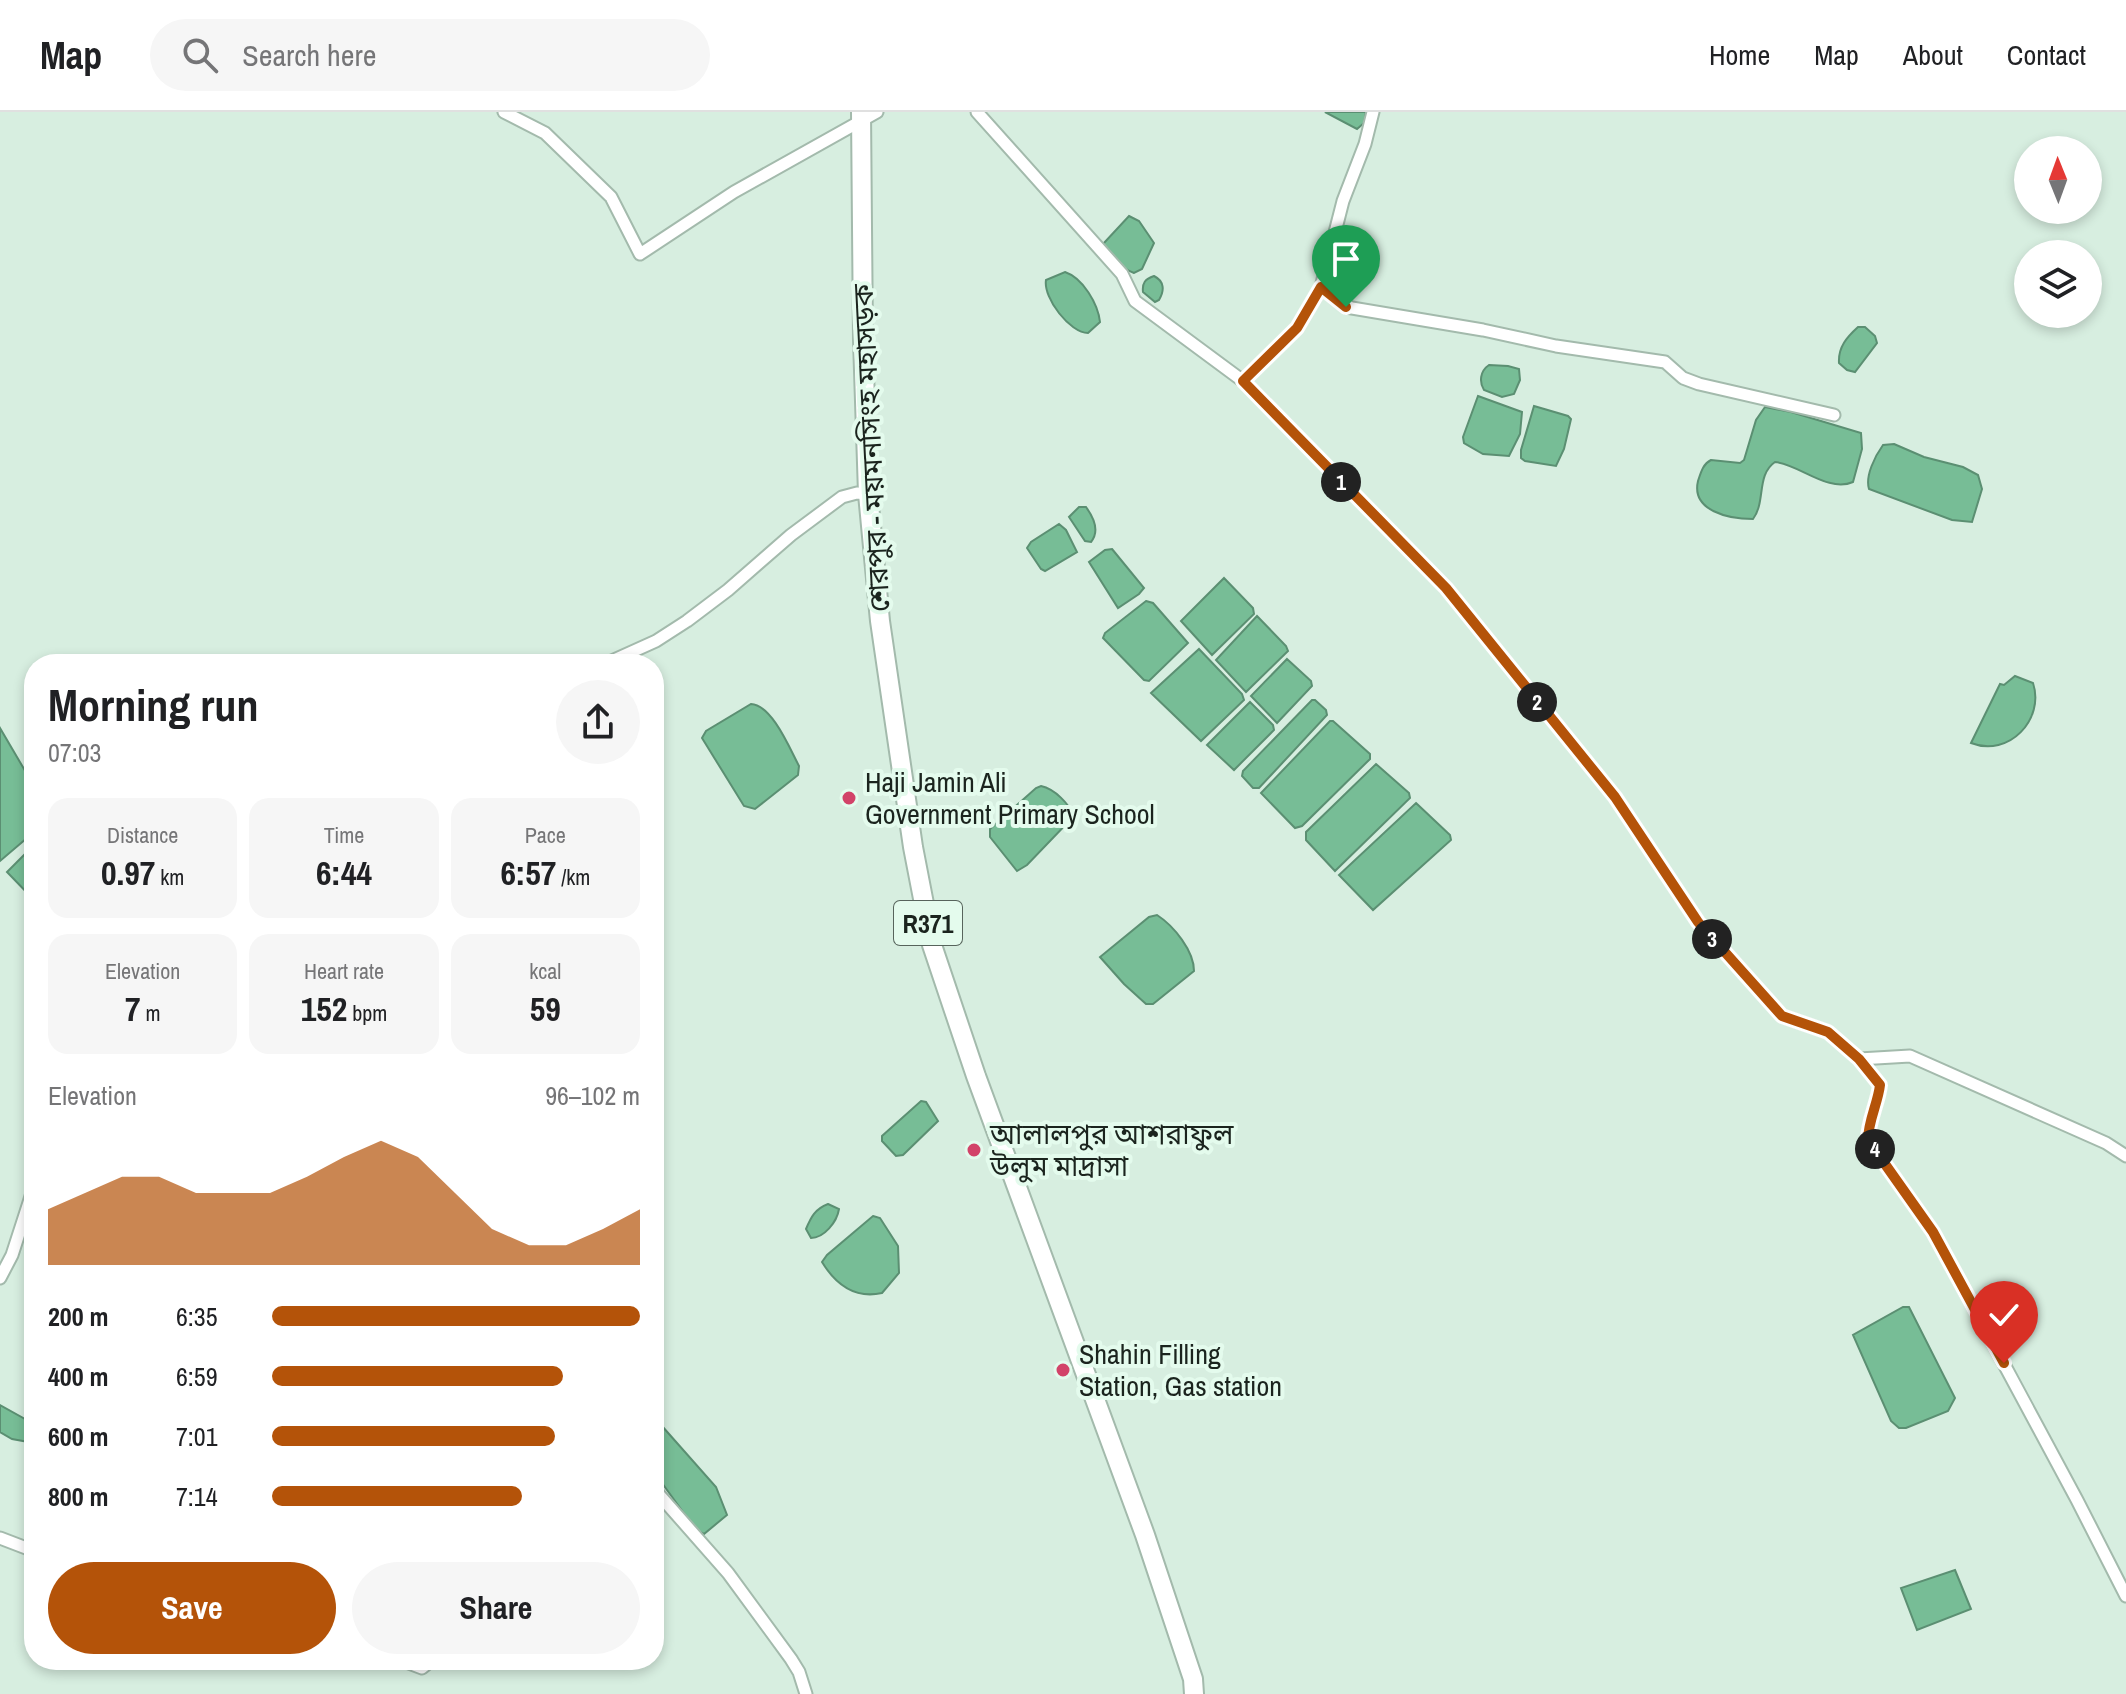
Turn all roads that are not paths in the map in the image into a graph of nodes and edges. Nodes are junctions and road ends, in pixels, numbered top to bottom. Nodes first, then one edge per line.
1 (504, 112) edge
2 (977, 112) edge
3 (1373, 112) edge
4 (866, 115) edge
5 (1321, 287) junction
6 (1243, 381) junction
7 (1834, 415) dead end
8 (868, 494) junction
9 (627, 654) edge
10 (1859, 1059) junction
11 (2126, 1156) edge
12 (24, 1218) edge
13 (0, 1278) edge
14 (664, 1500) edge
15 (0, 1538) edge
16 (24, 1547) edge
17 (2126, 1596) edge
18 (806, 1694) edge
19 (1194, 1694) edge

1 - 4 street
2 - 6 street
3 - 5 street
4 - 8 main road, শেরপুর - ময়মনসিংহ মহাসড়ক / R371
5 - 6 street
5 - 7 street
6 - 10 street
8 - 9 street
8 - 19 main road, শেরপুর - ময়মনসিংহ মহাসড়ক / R371
10 - 11 street
10 - 17 street
12 - 13 street
14 - 18 street
15 - 16 street

